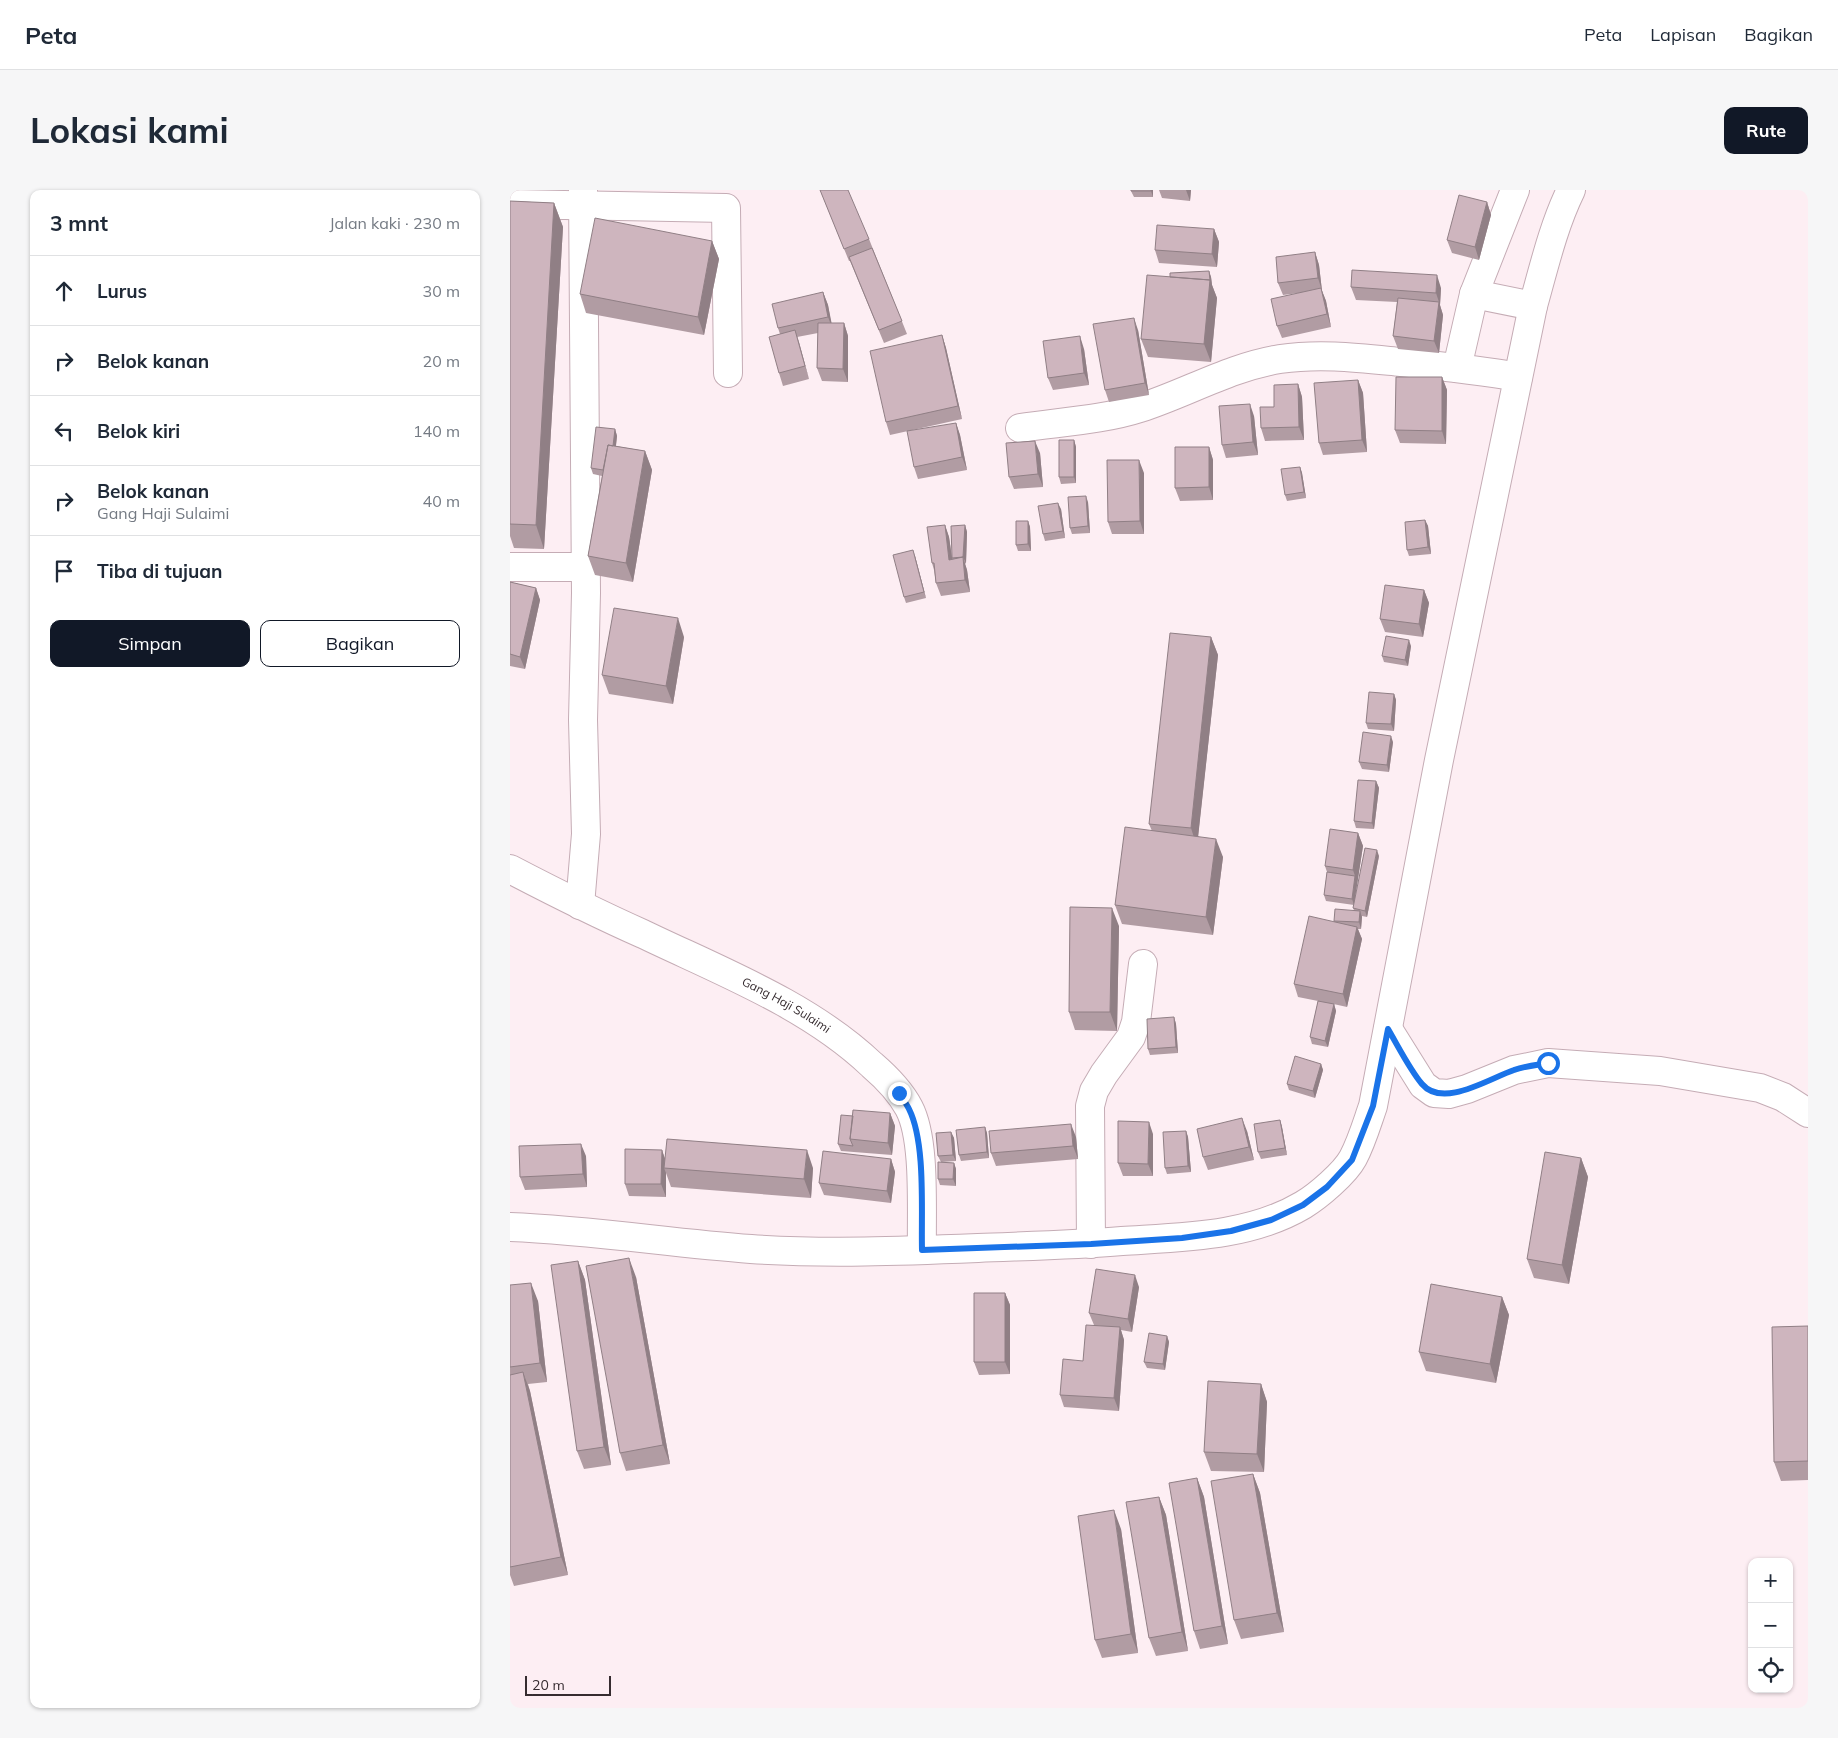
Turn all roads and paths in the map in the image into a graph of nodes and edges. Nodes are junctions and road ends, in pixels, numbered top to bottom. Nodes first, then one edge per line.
1 (1515, 190) edge
2 (1571, 190) edge
3 (583, 197) edge
4 (726, 199) edge
5 (510, 204) edge
6 (1502, 300) junction
7 (728, 372) dead end
8 (1486, 372) junction
9 (1020, 428) dead end
10 (510, 567) edge
11 (586, 567) junction
12 (510, 869) edge
13 (580, 905) junction
14 (1143, 964) dead end
15 (1388, 1029) junction
16 (1808, 1112) edge
17 (510, 1227) edge
18 (1091, 1244) junction
19 (922, 1250) junction

1 - 6 street
2 - 6 street
3 - 4 street
3 - 5 street
3 - 11 street
4 - 7 street
6 - 8 street
6 - 8 street
8 - 9 street
8 - 15 street
10 - 11 street
11 - 13 street
12 - 13 street, Gang Haji Sulaimi
13 - 19 street, Gang Haji Sulaimi
14 - 18 street
15 - 16 street
15 - 18 street
17 - 19 street
18 - 19 street

